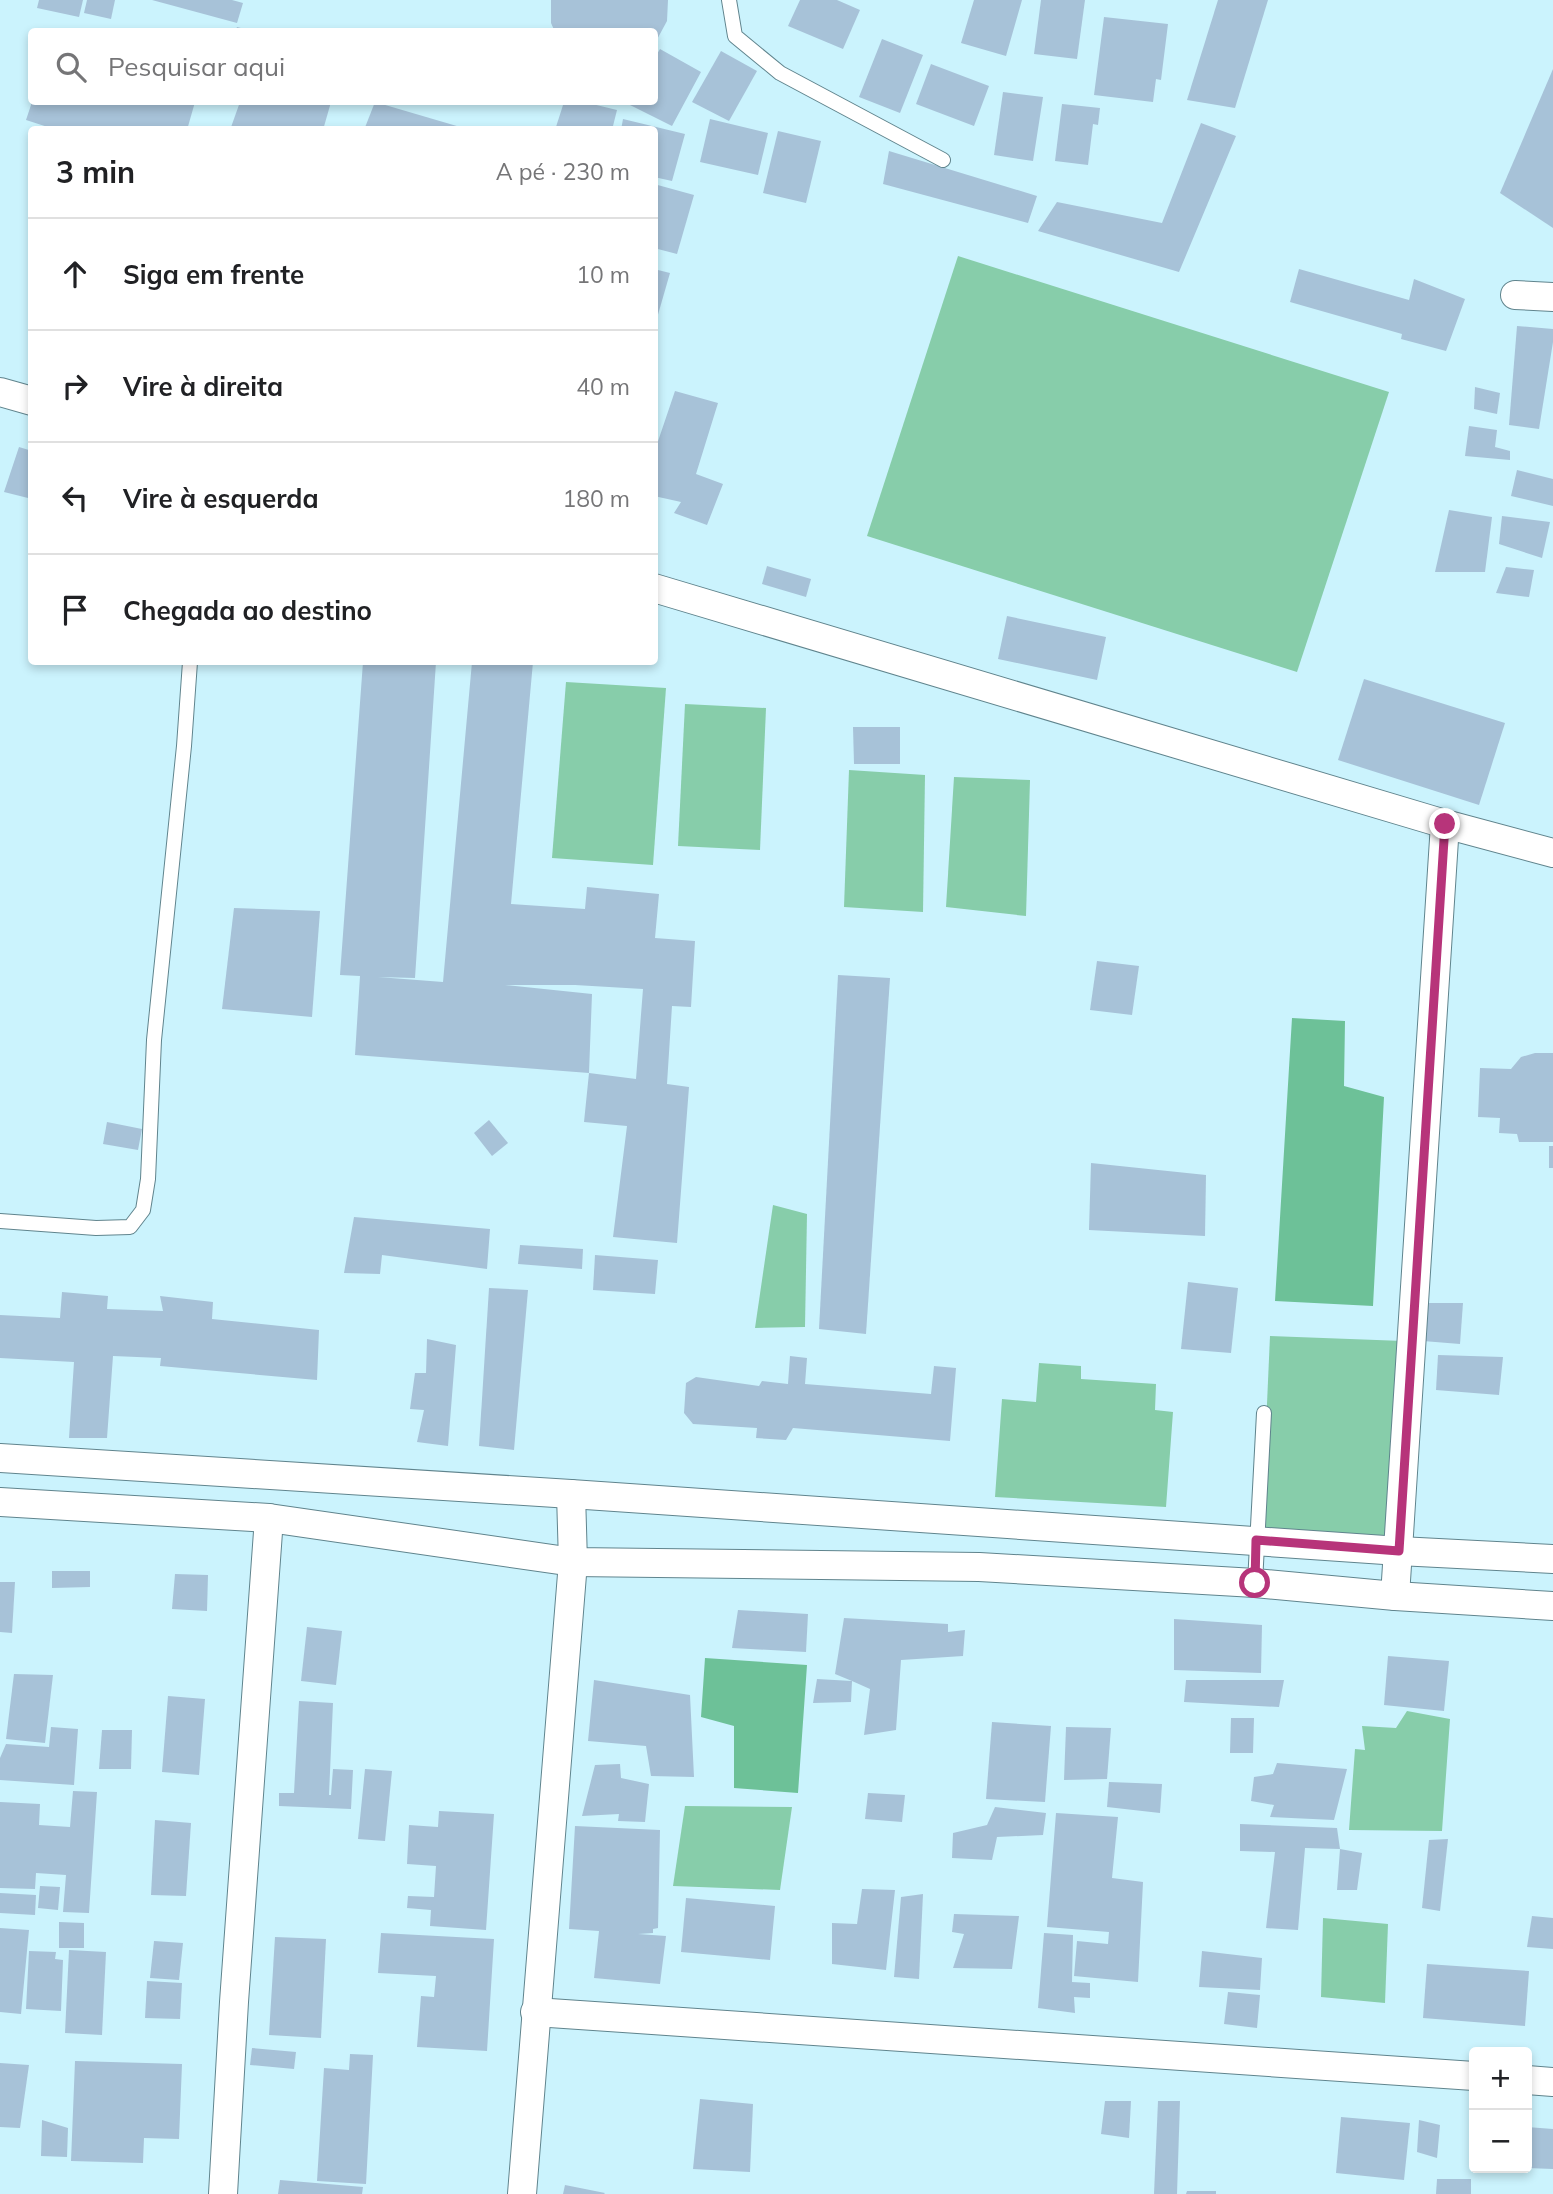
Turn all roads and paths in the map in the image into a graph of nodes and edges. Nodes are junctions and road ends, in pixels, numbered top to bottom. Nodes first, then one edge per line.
1 (729, 0) edge
2 (943, 160) dead end
3 (1515, 295) dead end
4 (1553, 297) edge
5 (0, 392) edge
6 (28, 400) edge
7 (658, 589) edge
8 (190, 665) edge
9 (1445, 824) junction
10 (1553, 853) edge
11 (0, 1221) edge
12 (1264, 1413) dead end
13 (0, 1458) edge
14 (571, 1494) junction
15 (0, 1502) edge
16 (269, 1518) junction
17 (1256, 1540) junction
18 (1399, 1551) junction
19 (1553, 1559) edge
20 (573, 1562) junction
21 (1255, 1583) junction
22 (1395, 1596) junction
23 (1553, 1606) edge
24 (535, 2012) junction
25 (1469, 2076) edge
26 (1532, 2080) edge
27 (1553, 2082) edge
28 (223, 2194) edge
29 (522, 2194) edge

1 - 2 lane
3 - 4 street
5 - 6 street
7 - 9 street
8 - 11 lane
9 - 10 street
9 - 18 street
12 - 17 lane
13 - 14 street
14 - 17 street
14 - 20 street
15 - 16 street
16 - 20 street
16 - 28 street
17 - 18 street
17 - 21 lane
18 - 19 street
18 - 22 street
20 - 21 street
20 - 24 street
21 - 22 street
22 - 23 street
24 - 25 street
24 - 29 street
26 - 27 street

